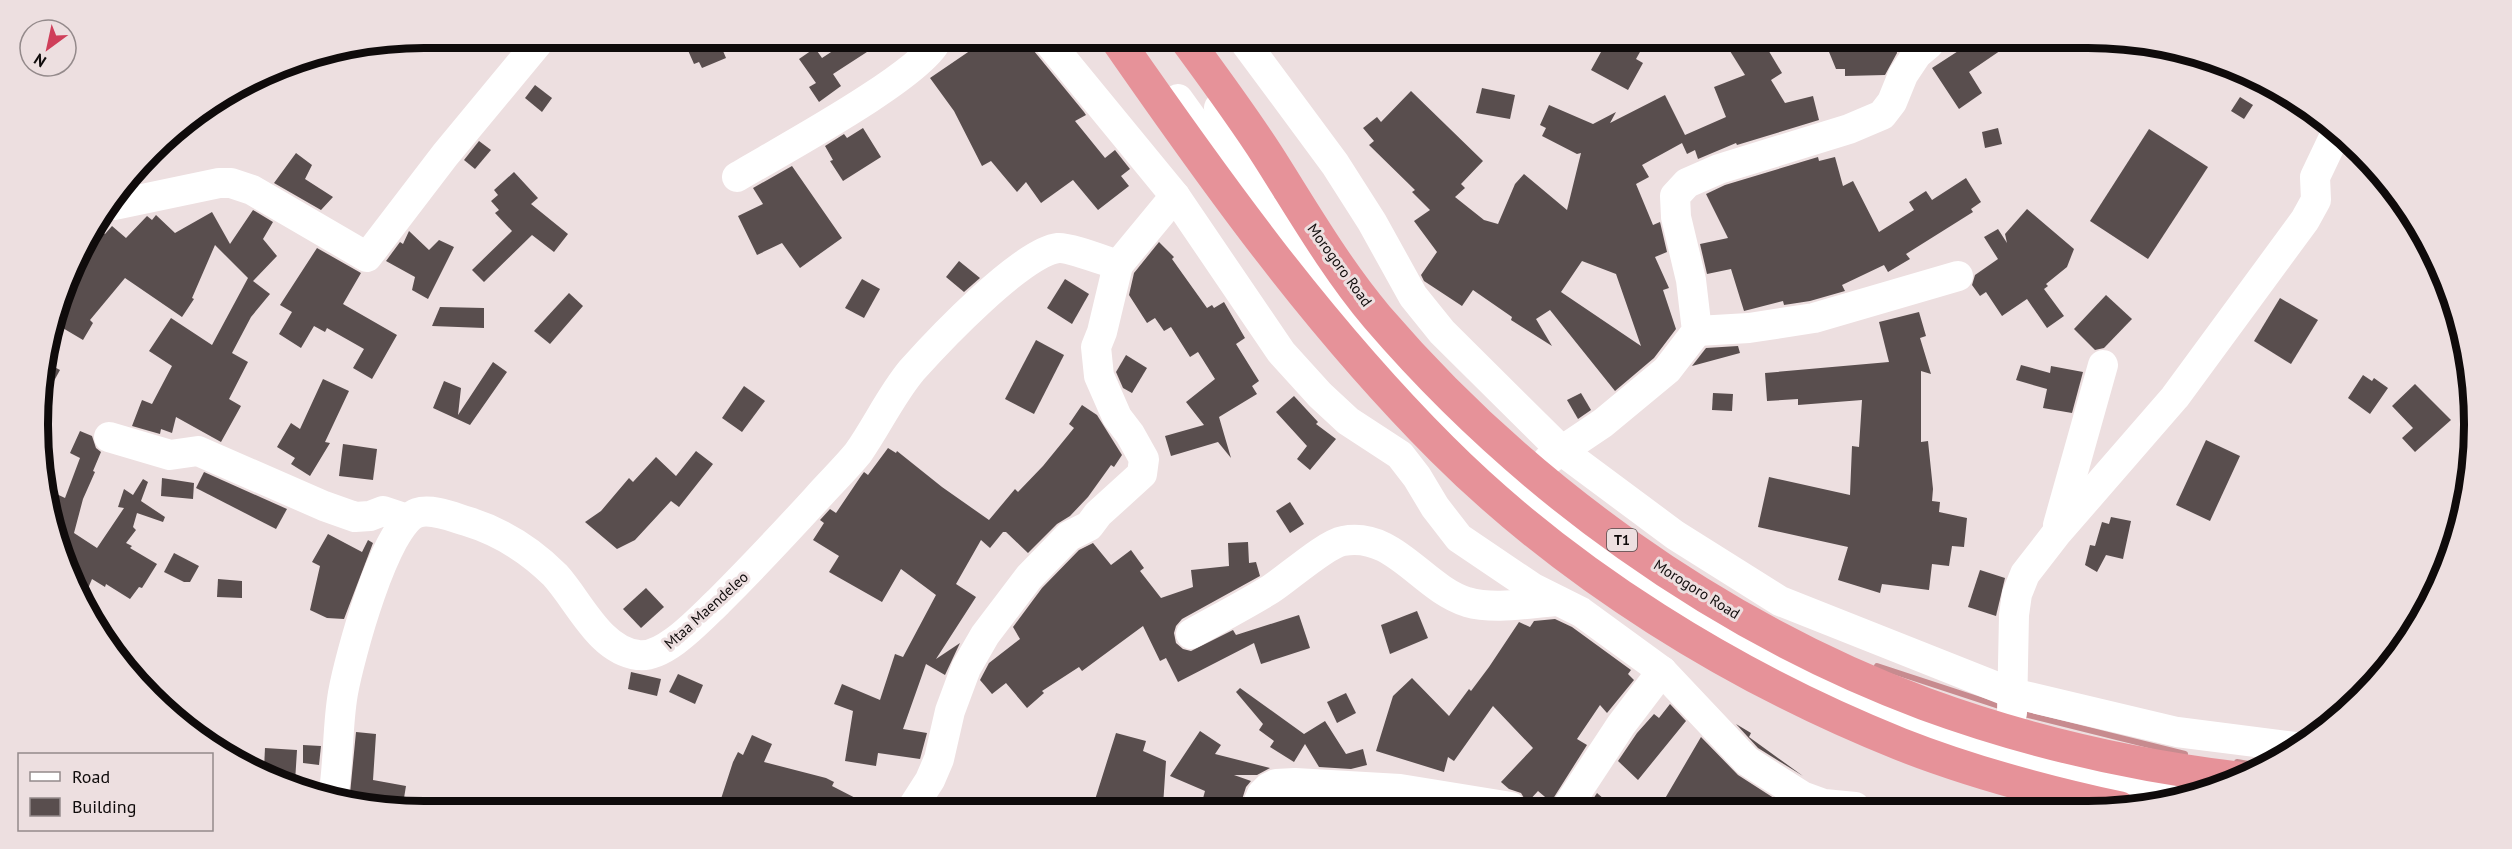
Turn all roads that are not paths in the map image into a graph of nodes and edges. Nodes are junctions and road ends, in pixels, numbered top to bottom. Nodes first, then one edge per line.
1 (534, 48) edge
2 (931, 48) edge
3 (1054, 48) edge
4 (1123, 48) edge
5 (1143, 48) edge
6 (1176, 48) edge
7 (1192, 48) edge
8 (1249, 48) edge
9 (1924, 48) edge
10 (2333, 139) edge
11 (737, 177) dead end
12 (1175, 196) junction
13 (119, 204) edge
14 (1118, 265) junction
15 (1958, 276) dead end
16 (1320, 278) junction
17 (1697, 331) junction
18 (2103, 366) dead end
19 (109, 437) dead end
20 (1562, 451) junction
21 (1532, 469) junction
22 (408, 519) junction
23 (2056, 534) junction
24 (1558, 601) junction
25 (1191, 634) dead end
26 (1662, 671) junction
27 (2012, 693) junction
28 (2010, 744) junction
29 (2285, 746) edge
30 (2222, 776) edge
31 (334, 790) edge
32 (2168, 792) edge
33 (1332, 796) edge
34 (916, 801) edge
35 (1259, 801) edge
36 (1474, 801) edge
37 (1571, 801) edge
38 (1816, 801) edge
39 (2090, 801) edge

1 - 13 street
2 - 11 street
3 - 12 street
4 - 39 highway
5 - 16 street, Morogoro Road
6 - 16 street, Morogoro Road
7 - 21 highway, Morogoro Road / T1
8 - 20 street
9 - 17 street
10 - 23 street
12 - 14 street
12 - 24 street
14 - 22 street, Mtaa Maendeleo
14 - 34 street
15 - 17 street
16 - 28 street, Morogoro Road
17 - 20 street
18 - 23 street
19 - 22 street
20 - 21 street
20 - 27 street
21 - 28 highway, Morogoro Road / T1
22 - 31 street
23 - 27 street
24 - 25 street
24 - 26 street
26 - 37 street
26 - 38 street
27 - 28 street
27 - 29 street
28 - 30 highway, Morogoro Road / T1
28 - 32 street, Morogoro Road
33 - 35 street
33 - 36 street

